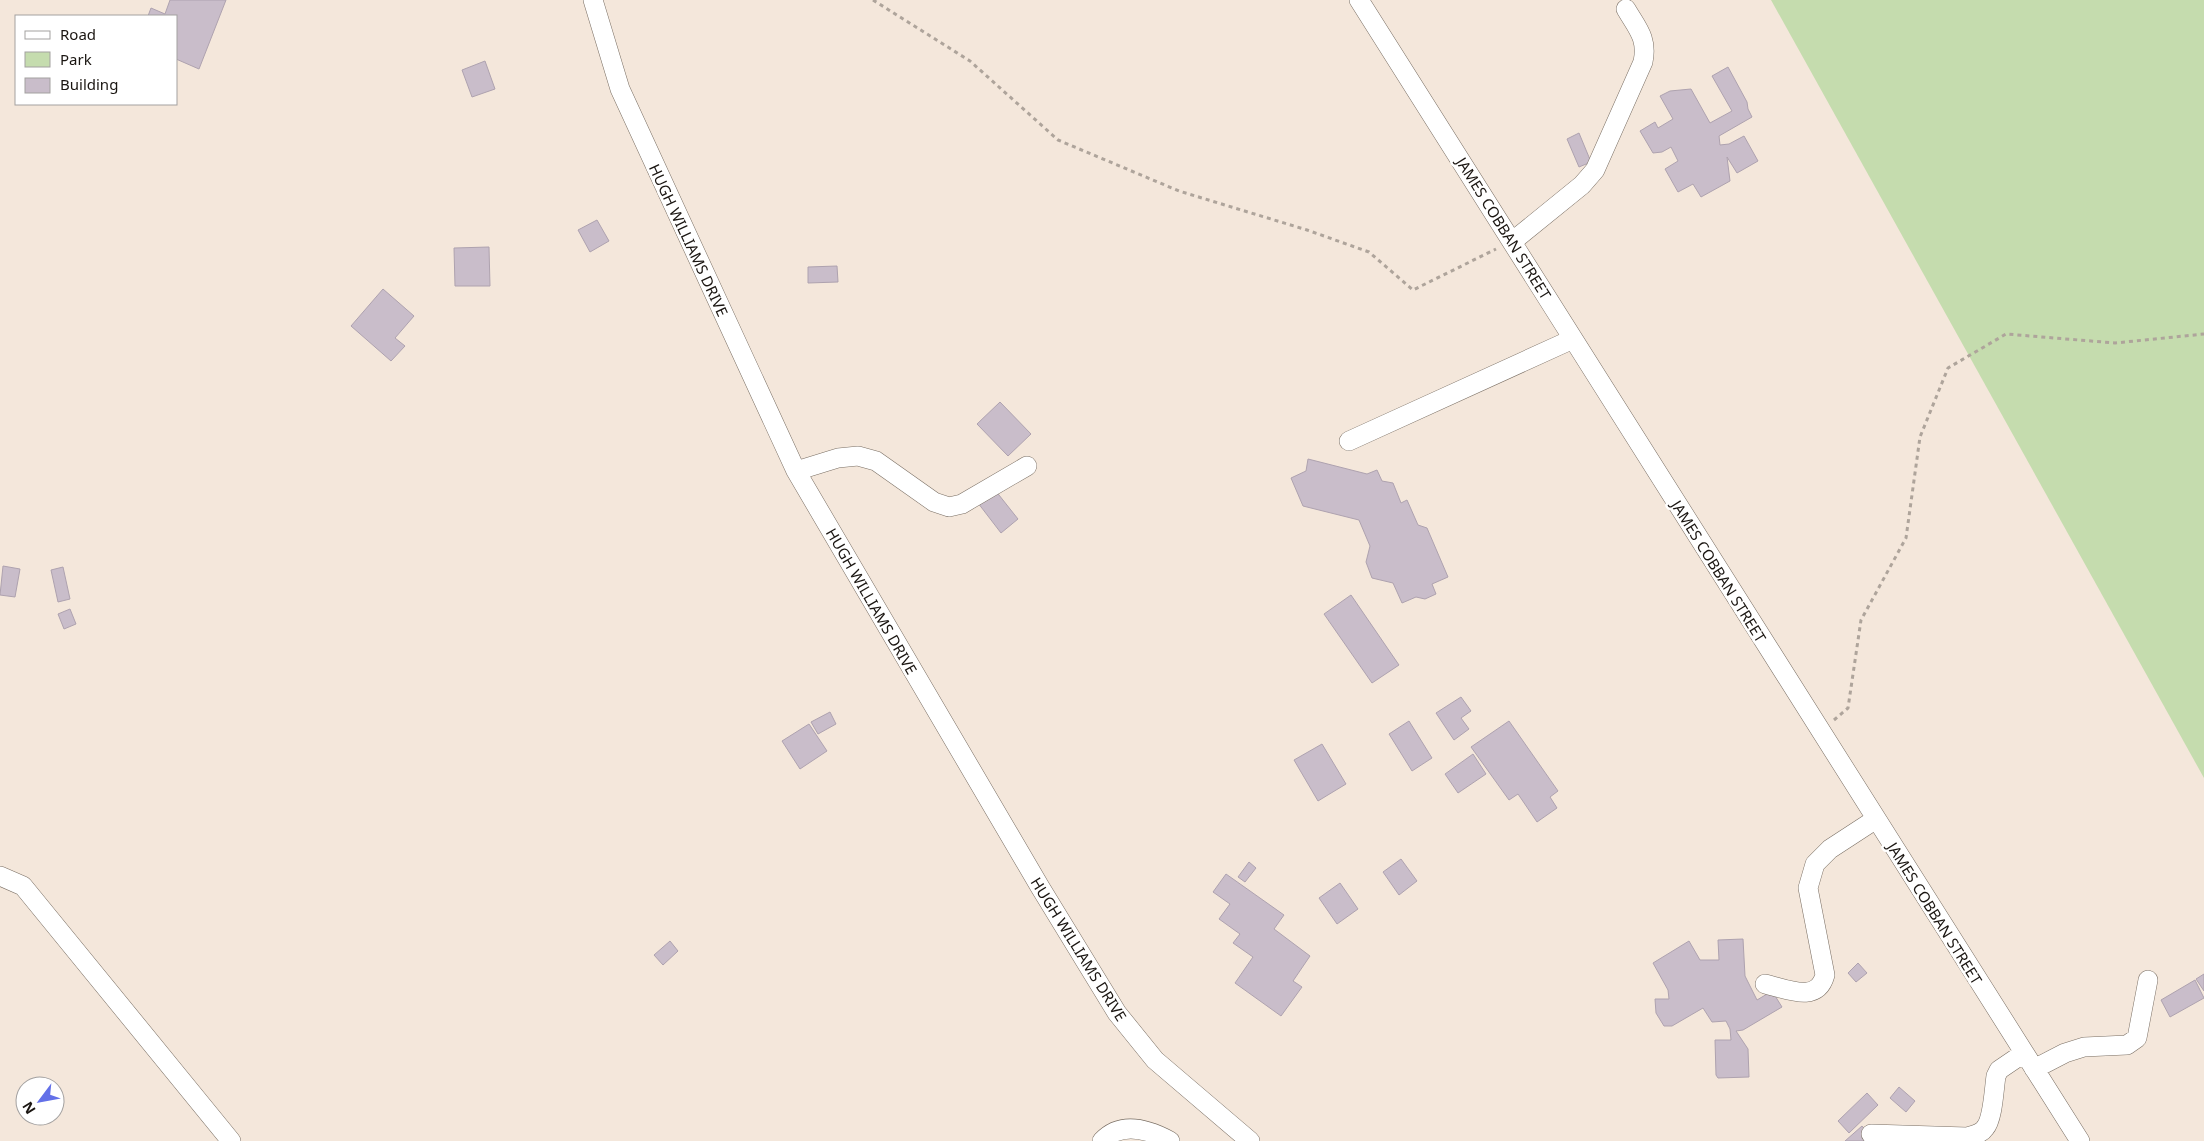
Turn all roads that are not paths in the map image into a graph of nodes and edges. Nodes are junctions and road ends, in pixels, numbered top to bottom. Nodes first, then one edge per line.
1 (593, 0) edge
2 (1359, 0) edge
3 (1626, 9) dead end
4 (1513, 241) junction
5 (1573, 340) junction
6 (1350, 441) dead end
7 (1027, 466) dead end
8 (796, 471) junction
9 (1876, 819) junction
10 (0, 876) edge
11 (2148, 980) dead end
12 (1765, 984) dead end
13 (2024, 1053) junction
14 (2034, 1069) junction
15 (1870, 1134) dead end
16 (231, 1141) edge
17 (1102, 1141) edge
18 (1170, 1141) edge
19 (1250, 1141) edge
20 (2080, 1141) edge

1 - 8 street, HUGH WILLIAMS DRIVE
2 - 4 street, JAMES COBBAN STREET
3 - 4 street
4 - 5 street, JAMES COBBAN STREET
5 - 6 street
5 - 9 street, JAMES COBBAN STREET
7 - 8 street
8 - 19 street, HUGH WILLIAMS DRIVE
9 - 12 street
9 - 13 street, JAMES COBBAN STREET
10 - 16 street
11 - 14 street
13 - 14 street, JAMES COBBAN STREET
13 - 15 street
14 - 20 street, JAMES COBBAN STREET
17 - 18 street

